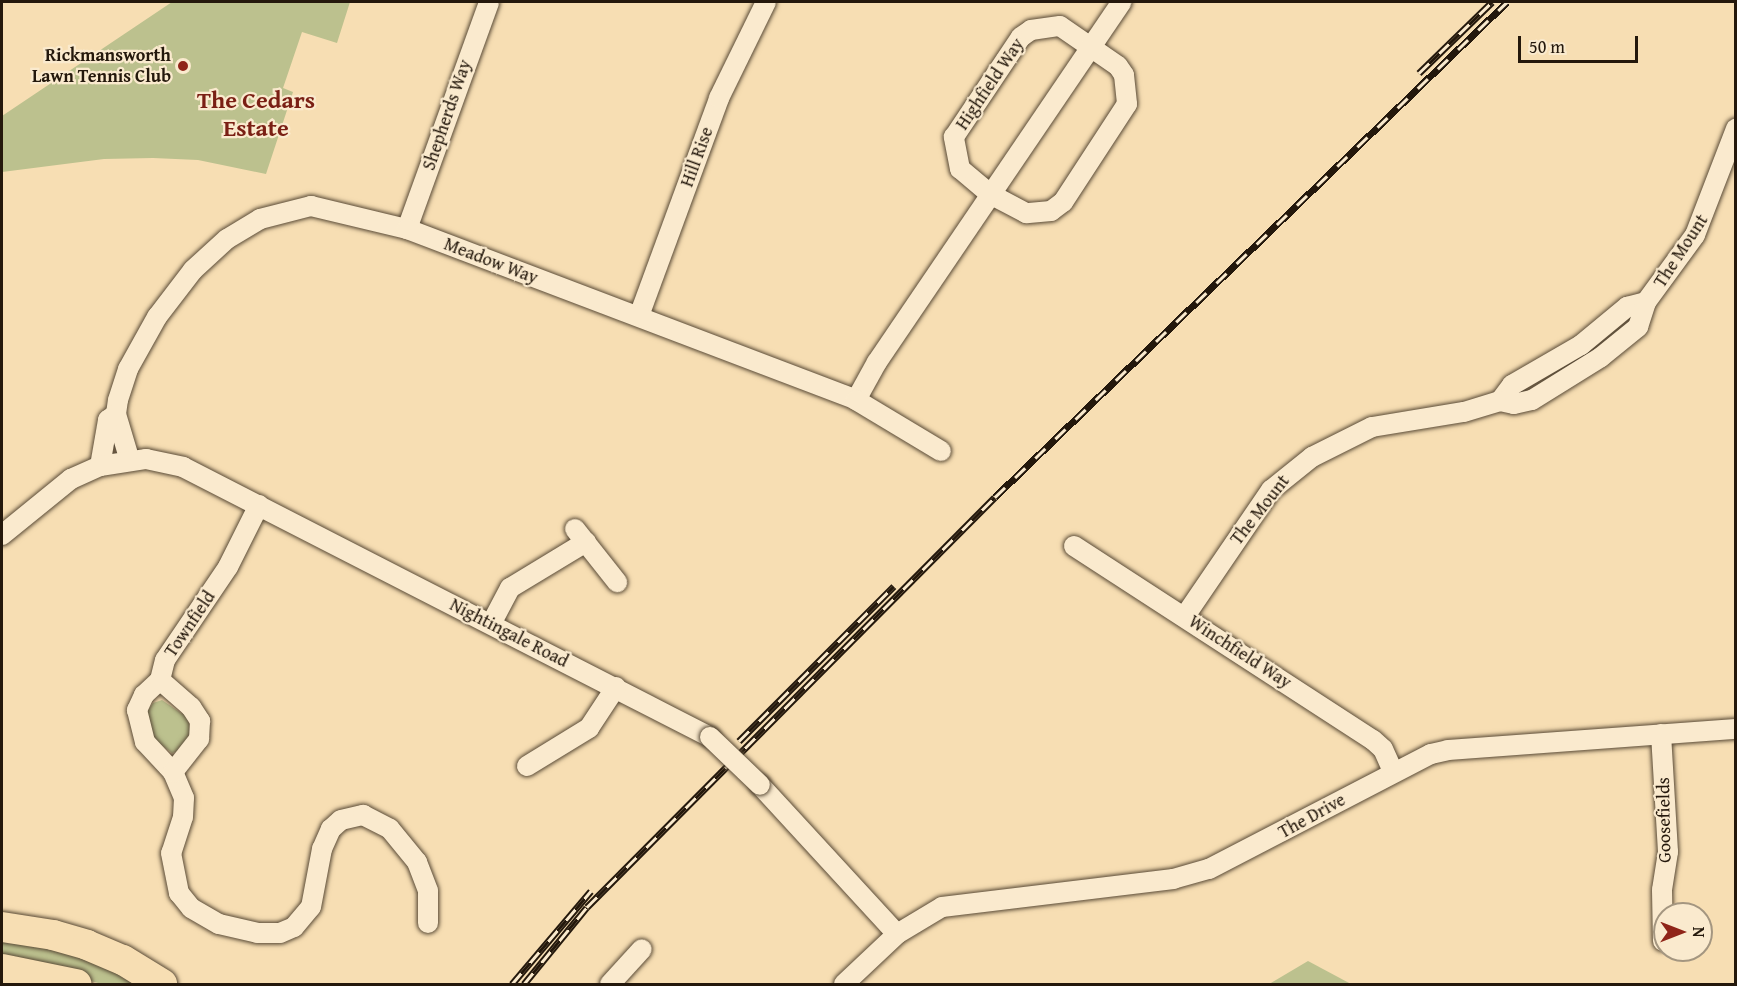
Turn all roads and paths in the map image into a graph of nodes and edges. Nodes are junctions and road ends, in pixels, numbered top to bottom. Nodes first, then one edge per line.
1 (489, 2) edge
2 (766, 2) edge
3 (1122, 2) edge
4 (1092, 46) junction
5 (1736, 129) edge
6 (990, 194) junction
7 (406, 229) junction
8 (639, 316) junction
9 (856, 400) junction
10 (116, 414) junction
11 (941, 451) dead end
12 (130, 461) junction
13 (100, 466) junction
14 (259, 505) junction
15 (2, 535) edge
16 (1074, 546) dead end
17 (617, 582) dead end
18 (1185, 616) junction
19 (491, 624) junction
20 (160, 680) junction
21 (616, 687) junction
22 (1736, 729) edge
23 (1661, 734) junction
24 (527, 766) dead end
25 (1393, 771) junction
26 (173, 772) junction
27 (1662, 902) edge
28 (429, 923) dead end
29 (2, 927) edge
30 (897, 933) junction
31 (642, 949) dead end
32 (2, 969) edge
33 (76, 984) edge
34 (162, 984) edge
35 (610, 984) edge
36 (844, 984) edge

1 - 7 street, Shepherds Way
2 - 8 street, Hill Rise
3 - 4 street
4 - 6 street
4 - 6 street, Highfield Way
4 - 6 street, Highfield Way
5 - 18 street, The Mount
6 - 9 street
7 - 8 street, Meadow Way
7 - 10 street, Meadow Way
8 - 9 street, Meadow Way
9 - 11 street, Meadow Way
10 - 12 street
10 - 13 street, Meadow Way
12 - 13 street, Nightingale Road
12 - 14 street, Nightingale Road
13 - 15 street, Nightingale Road
14 - 19 street, Nightingale Road
14 - 20 street, Townfield
16 - 18 street, Winchfield Way
17 - 19 street
18 - 25 street, Winchfield Way
19 - 21 street, Nightingale Road
20 - 26 street, Townfield
20 - 26 street
21 - 24 street
21 - 30 street, Nightingale Road, bridge
22 - 23 street, The Drive
23 - 25 street, The Drive
23 - 27 street, Goosefields
25 - 30 street, The Drive
26 - 28 street, Townfield
29 - 34 main road
30 - 36 street
31 - 35 street
32 - 33 main road

